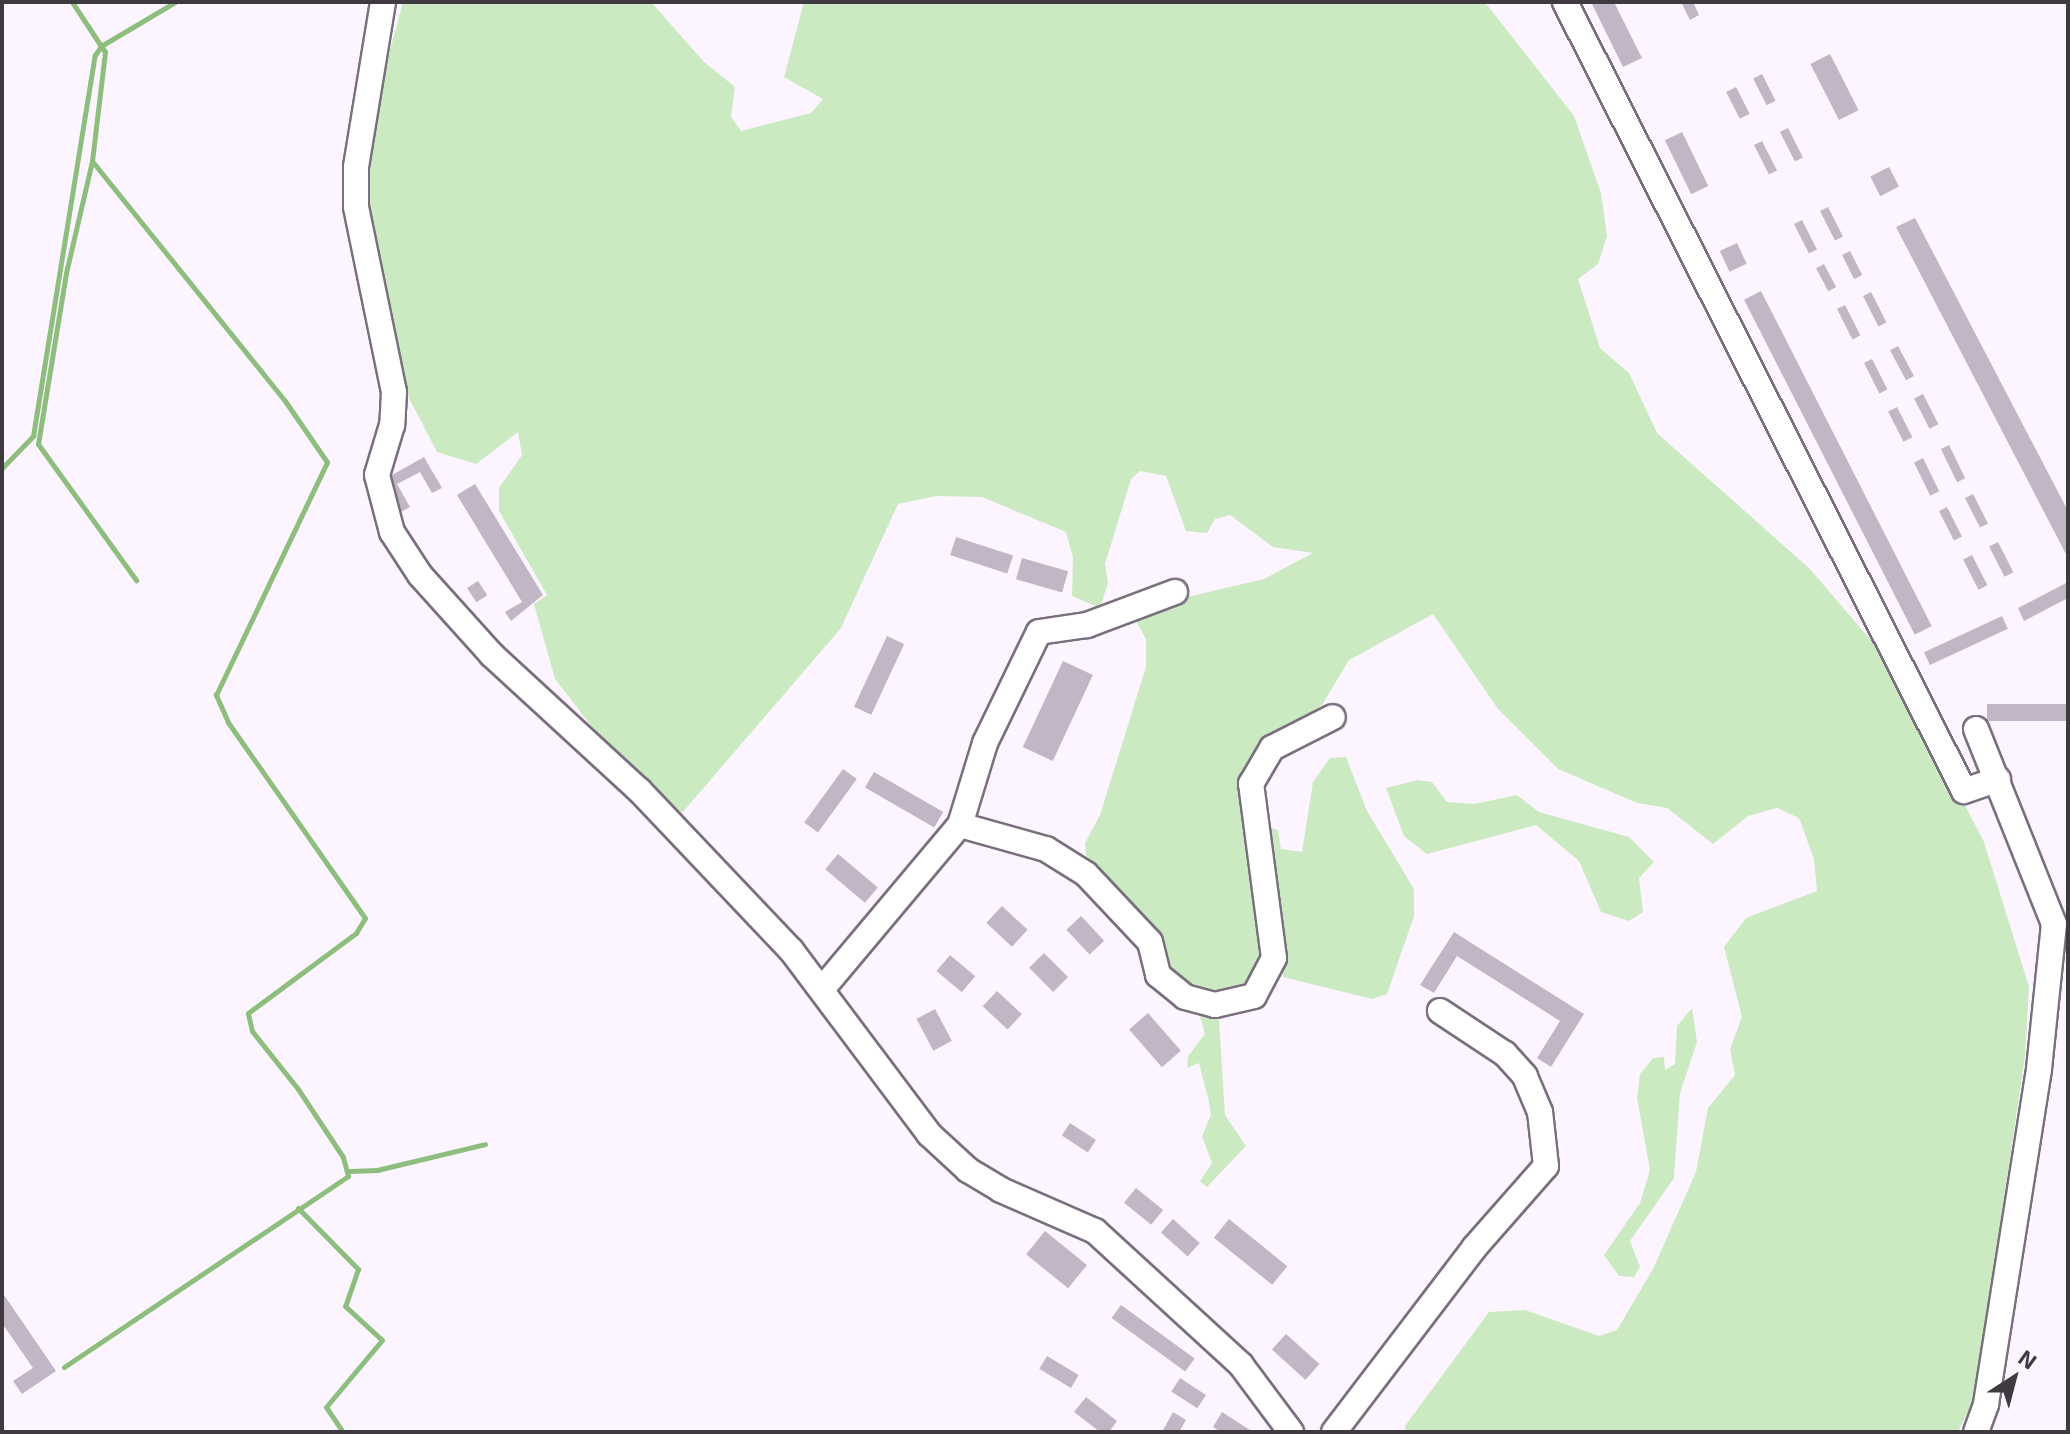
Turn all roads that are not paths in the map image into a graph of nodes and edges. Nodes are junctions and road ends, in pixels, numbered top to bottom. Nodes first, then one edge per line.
1 (383, 2) edge
2 (1565, 2) edge
3 (1175, 592) dead end
4 (1333, 717) dead end
5 (1976, 729) dead end
6 (1998, 779) junction
7 (960, 825) junction
8 (823, 988) junction
9 (1440, 1011) dead end
10 (1291, 1432) edge
11 (1334, 1432) edge
12 (1976, 1432) edge

1 - 8 street
2 - 6 street
3 - 7 street
4 - 7 street
5 - 6 street
6 - 12 street
7 - 8 street
8 - 10 street
9 - 11 street

